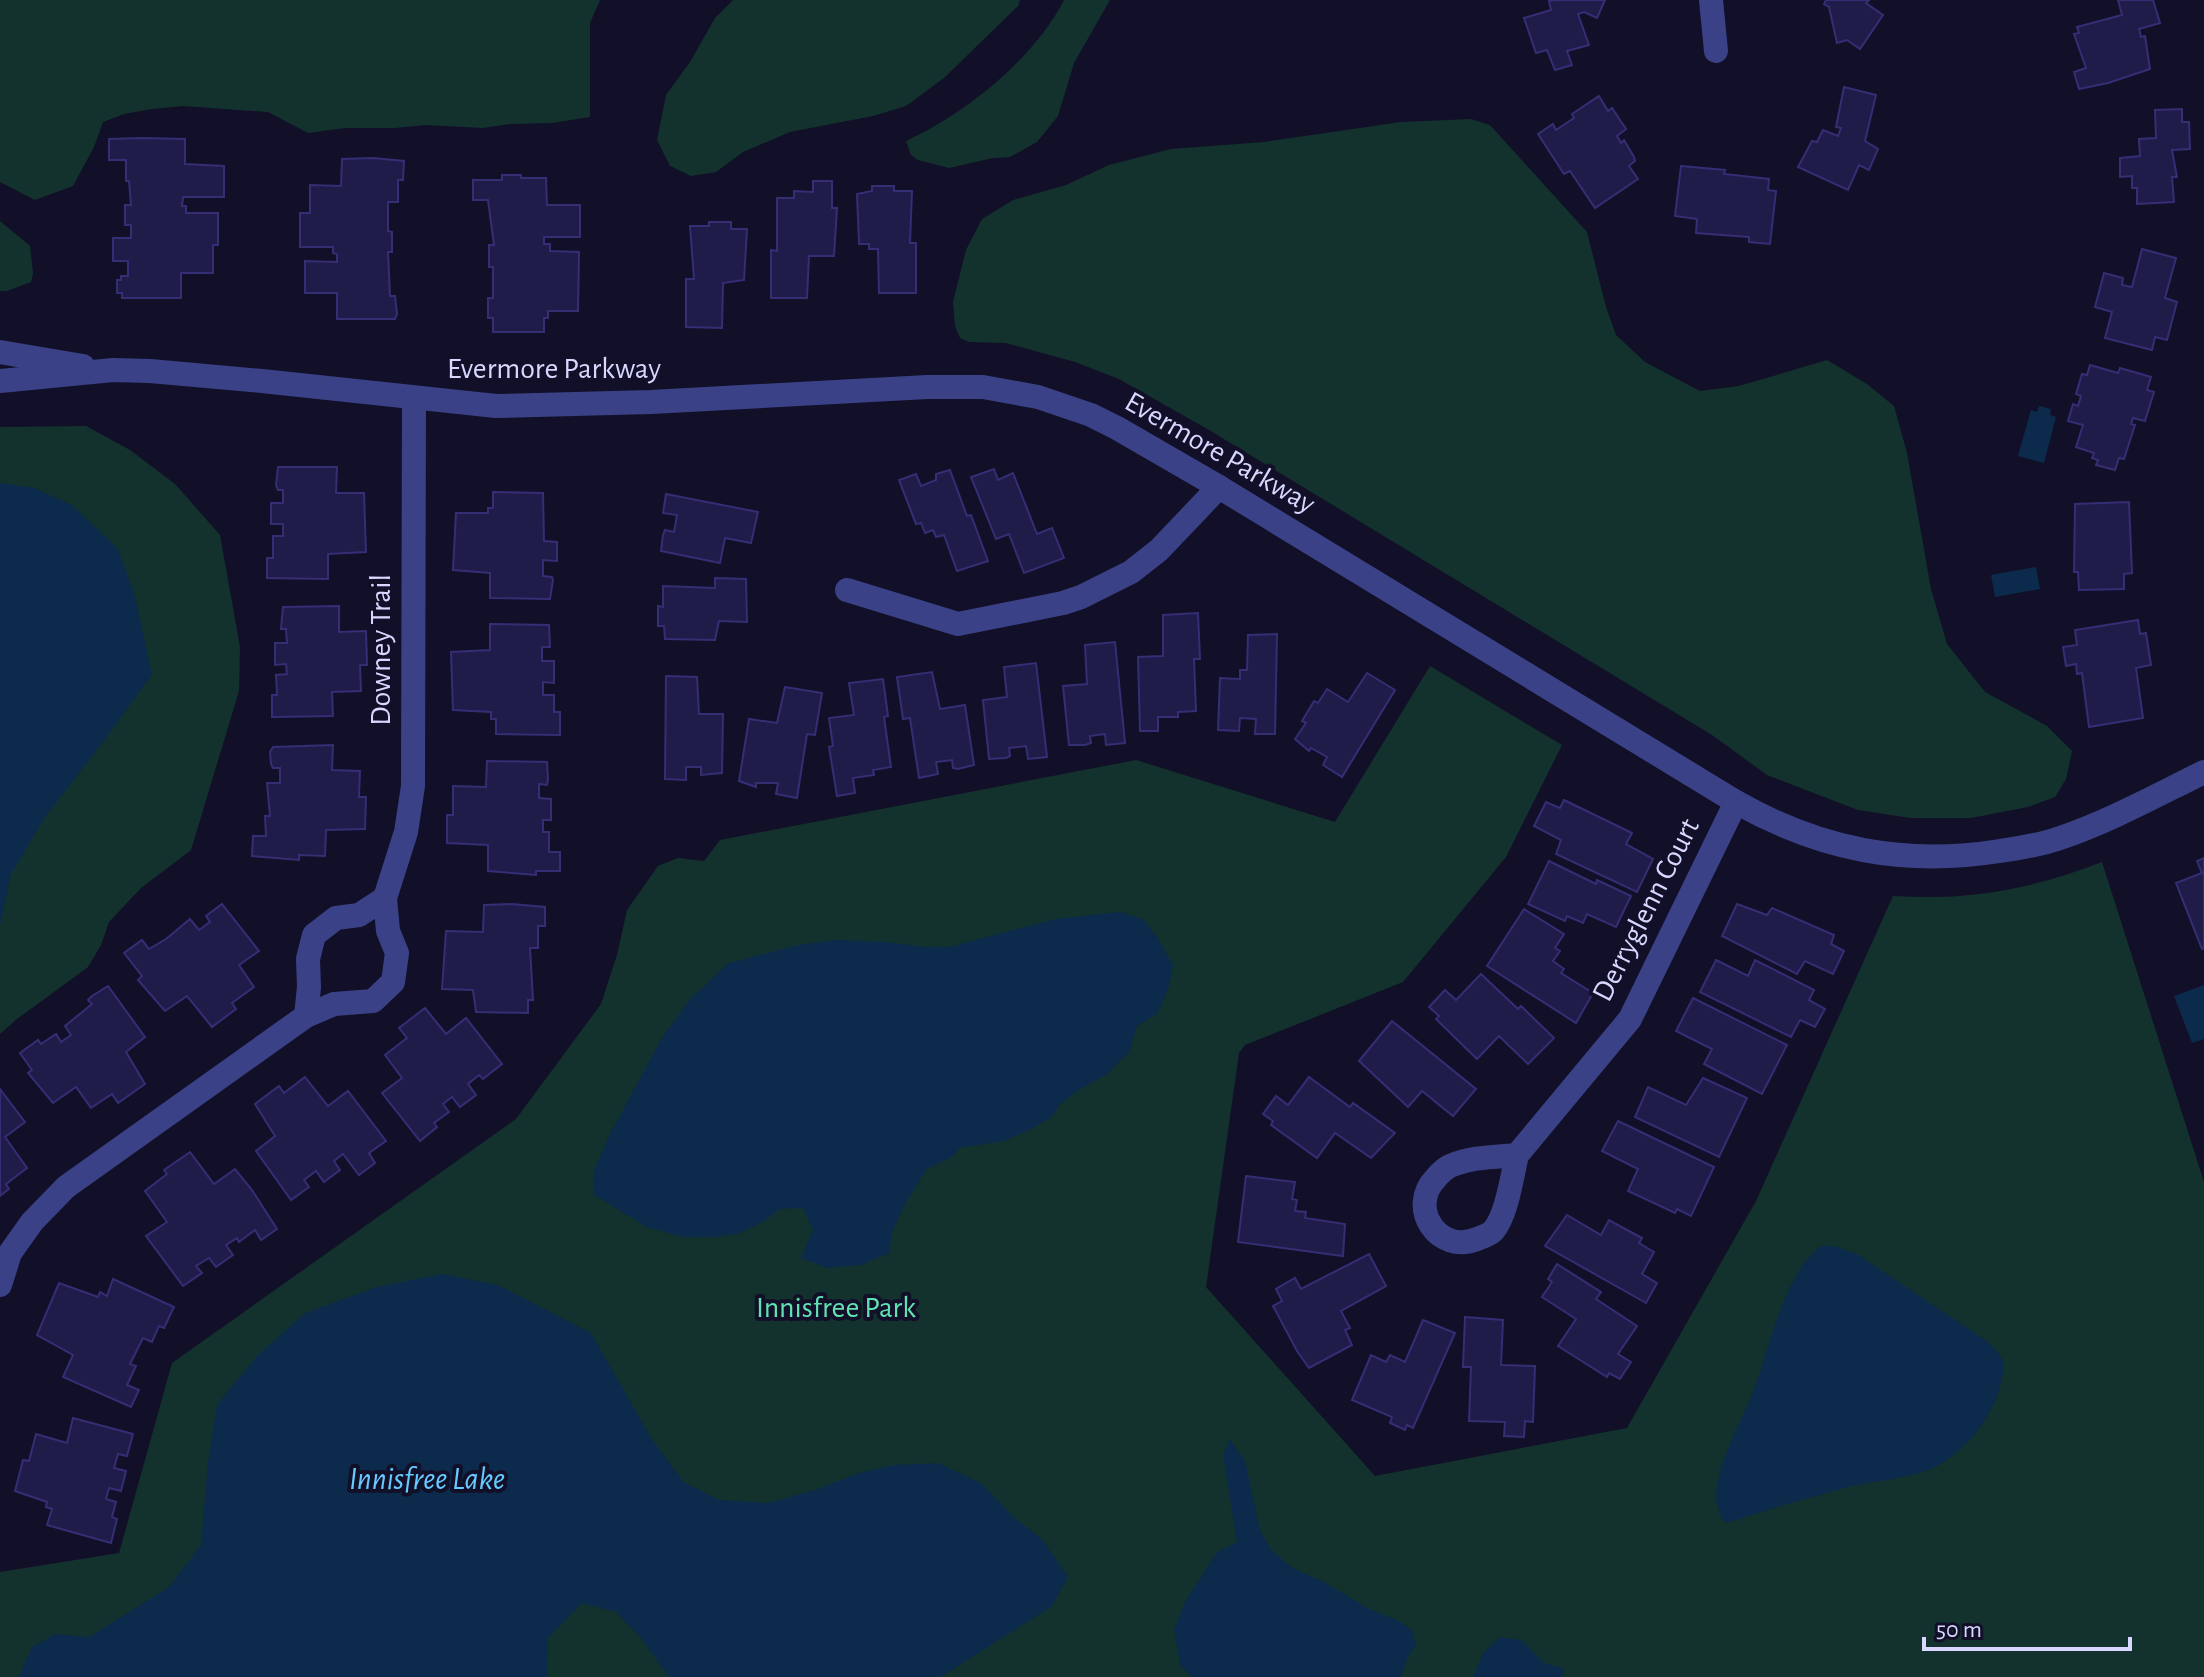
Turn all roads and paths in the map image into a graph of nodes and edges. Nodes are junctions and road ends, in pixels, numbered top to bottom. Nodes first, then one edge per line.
1 (1711, 0) edge
2 (1716, 51) dead end
3 (0, 352) edge
4 (113, 370) junction
5 (0, 381) edge
6 (414, 398) junction
7 (1219, 487) junction
8 (847, 590) dead end
9 (2204, 772) edge
10 (1736, 802) junction
11 (385, 898) junction
12 (306, 1016) junction
13 (1517, 1155) dead end
14 (0, 1285) edge

1 - 2 street
3 - 4 street, Evermore Parkway
4 - 5 street, Evermore Parkway
4 - 6 street, Evermore Parkway
6 - 7 street, Evermore Parkway
6 - 11 street, Downey Trail
7 - 8 street
7 - 10 street, Evermore Parkway
9 - 10 street, Evermore Parkway
10 - 13 street, Derryglenn Court
11 - 12 street
11 - 12 street, Downey Trail
12 - 14 street, Downey Trail

